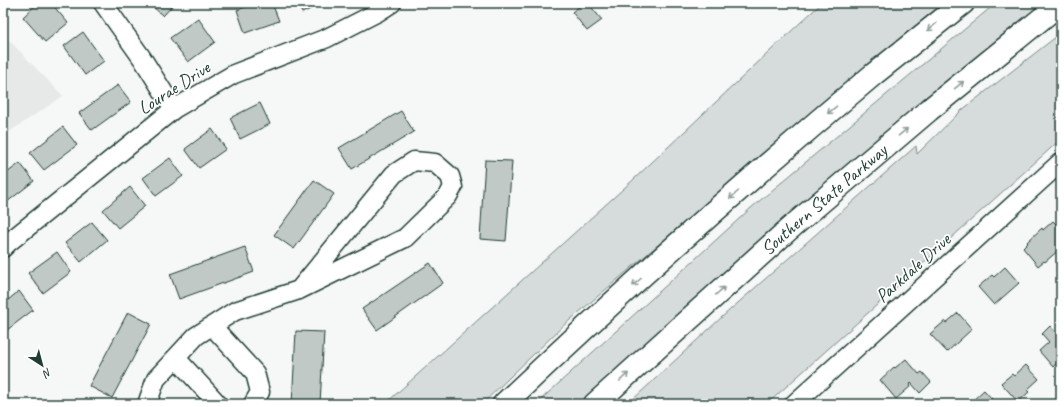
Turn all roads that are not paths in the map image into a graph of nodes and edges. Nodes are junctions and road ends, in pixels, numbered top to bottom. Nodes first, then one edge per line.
1 (103, 3) edge
2 (392, 3) edge
3 (963, 3) edge
4 (1061, 3) edge
5 (174, 109) junction
6 (1061, 162) edge
7 (3, 248) edge
8 (298, 290) junction
9 (212, 326) junction
10 (176, 358) junction
11 (147, 404) edge
12 (218, 404) edge
13 (253, 404) edge
14 (504, 404) edge
15 (595, 404) edge
16 (794, 404) edge

1 - 5 street
2 - 5 street, Lourae Drive
3 -> 14 highway
15 -> 4 highway, Southern State Parkway
5 - 7 street, Lourae Drive
6 - 16 street, Parkdale Drive
8 - 8 street
8 - 9 street
9 - 10 street
9 - 13 street
10 - 11 street
10 - 12 street

